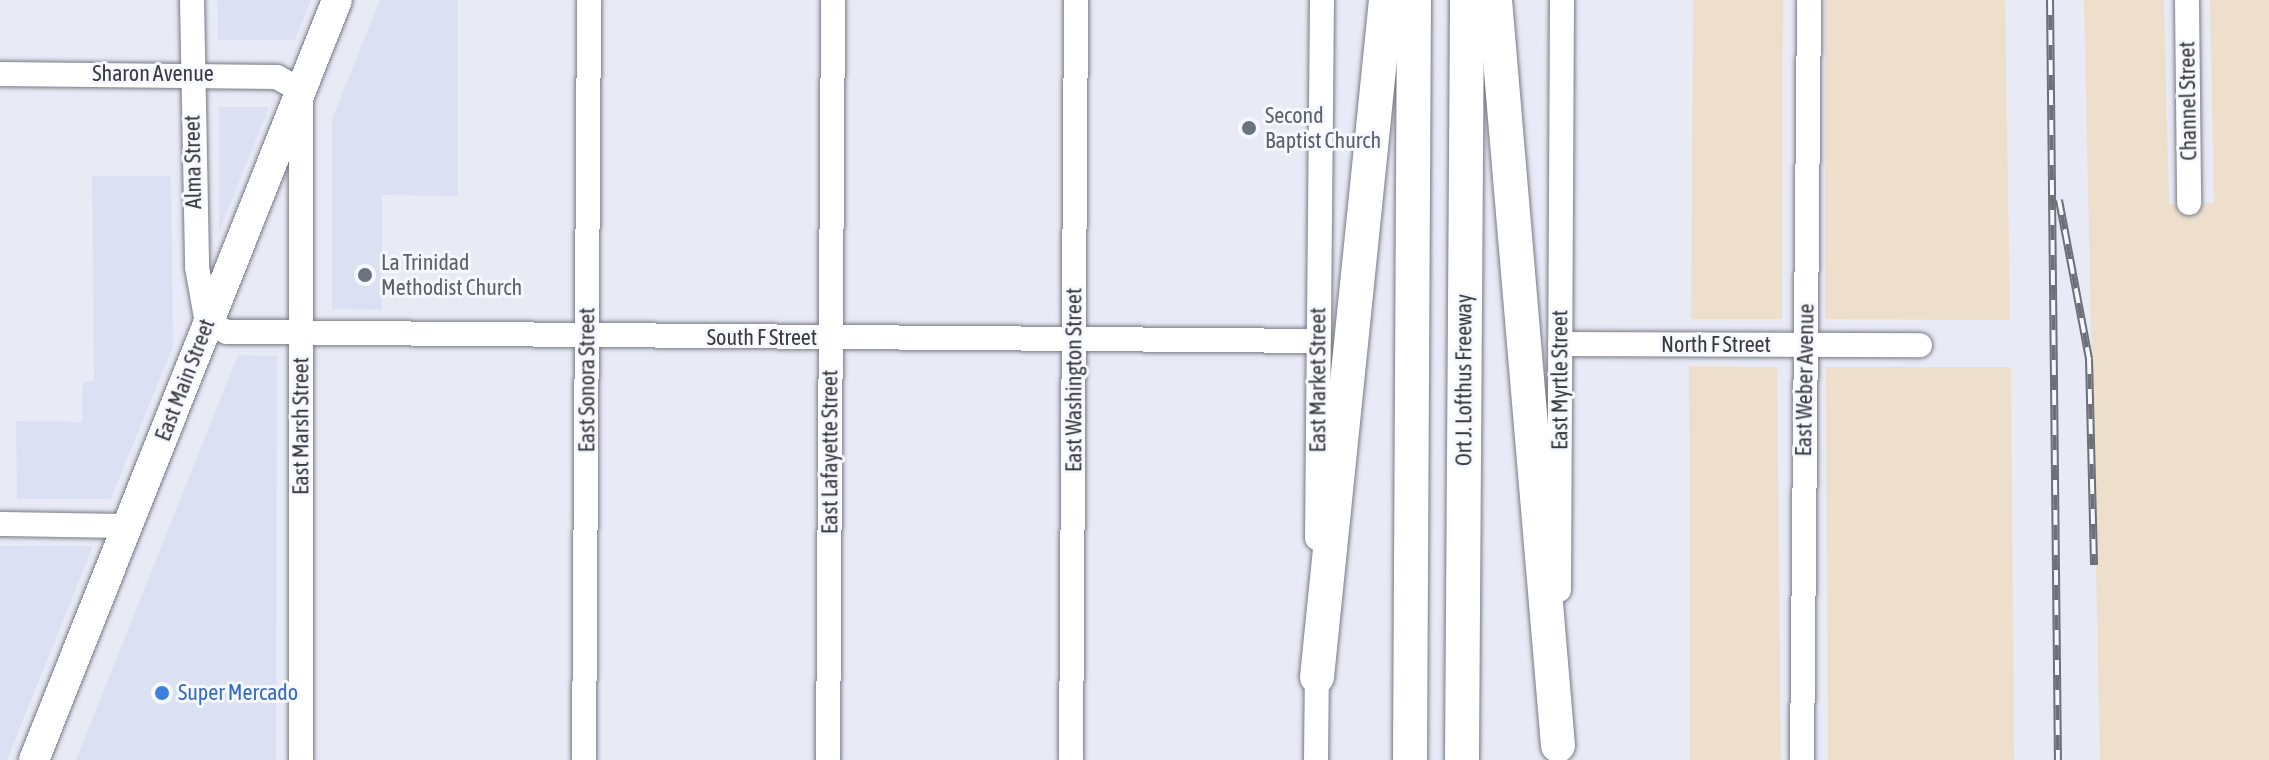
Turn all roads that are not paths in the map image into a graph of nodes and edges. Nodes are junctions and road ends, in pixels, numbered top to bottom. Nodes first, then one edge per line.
1 (192, 0) edge
2 (337, 0) edge
3 (589, 0) edge
4 (833, 0) edge
5 (1076, 0) edge
6 (1322, 0) edge
7 (1386, 0) edge
8 (1414, 0) edge
9 (1467, 0) edge
10 (1495, 0) edge
11 (1562, 0) edge
12 (1809, 0) edge
13 (2187, 0) edge
14 (0, 74) edge
15 (192, 74) junction
16 (301, 91) junction
17 (2189, 203) dead end
18 (207, 323) junction
19 (301, 335) junction
20 (587, 338) junction
21 (831, 338) junction
22 (1074, 340) junction
23 (1318, 341) junction
24 (1560, 344) junction
25 (1806, 345) junction
26 (1920, 345) dead end
27 (0, 524) edge
28 (127, 526) junction
29 (1317, 677) junction
30 (1558, 752) edge
31 (34, 760) edge
32 (301, 760) edge
33 (584, 760) edge
34 (828, 760) edge
35 (1071, 760) edge
36 (1316, 760) edge
37 (1410, 760) edge
38 (1462, 760) edge
39 (1802, 760) edge

1 - 15 street, Alma Street
2 - 16 main road, East Main Street
3 - 20 street, East Sonora Street
4 - 21 street, East Lafayette Street
5 - 22 street, East Washington Street
6 - 23 street, East Market Street
7 - 29 highway
8 - 37 highway
9 - 38 highway, Ort J. Lofthus Freeway
10 - 30 highway
11 - 24 street, East Myrtle Street
12 - 25 street, East Weber Avenue
13 - 17 street, Channel Street
14 - 15 street, Sharon Avenue
15 - 16 street, Sharon Avenue
15 - 18 street, Alma Street
16 - 18 main road, East Main Street
16 - 19 street, East Marsh Street
18 - 19 street, South F Street
18 - 28 main road, East Main Street
19 - 20 street, South F Street
19 - 32 street, East Marsh Street
20 - 21 street, South F Street
20 - 33 street, East Sonora Street
21 - 22 street, South F Street
21 - 34 street, East Lafayette Street
22 - 23 street, South F Street
22 - 35 street, East Washington Street
23 - 29 street, East Market Street
24 - 25 street, North F Street
24 - 30 street, East Myrtle Street
25 - 26 street, North F Street
25 - 39 street, East Weber Avenue
27 - 28 street
28 - 31 main road, East Main Street
29 - 36 street, East Market Street

